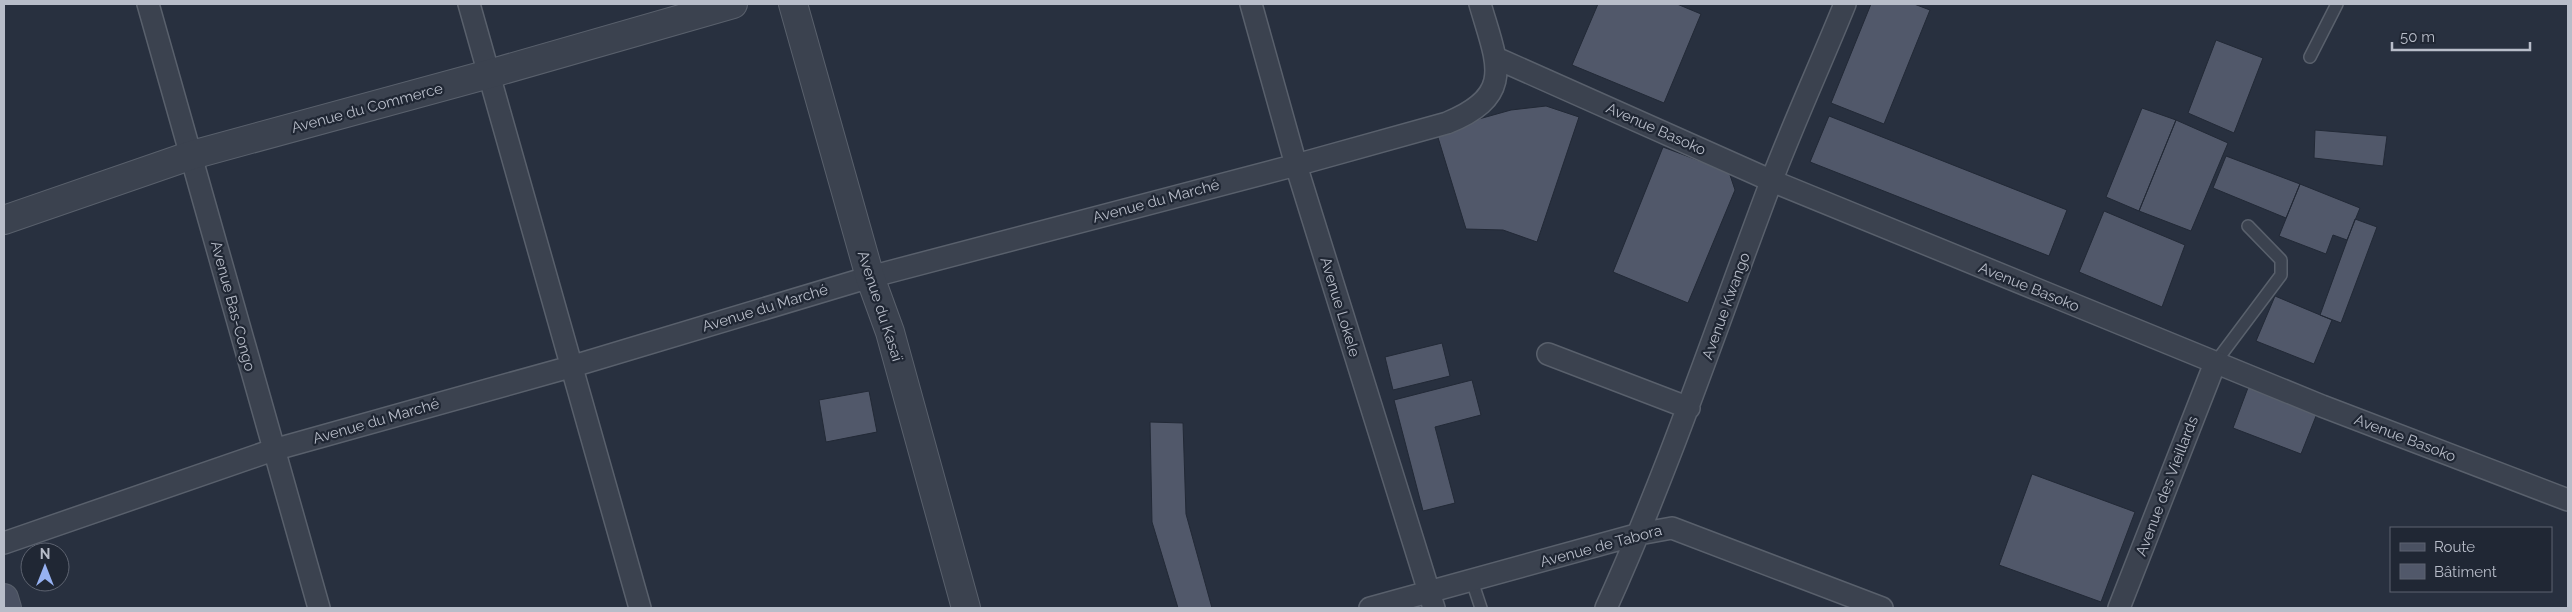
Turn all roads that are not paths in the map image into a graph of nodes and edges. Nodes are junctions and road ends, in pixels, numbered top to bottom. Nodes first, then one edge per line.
1 (148, 4) edge
2 (468, 4) edge
3 (733, 4) edge
4 (793, 4) edge
5 (1251, 4) edge
6 (1480, 4) edge
7 (1845, 4) edge
8 (2337, 4) edge
9 (2310, 57) dead end
10 (1496, 58) junction
11 (489, 74) junction
12 (192, 155) junction
13 (1296, 165) junction
14 (1772, 181) junction
15 (4, 220) edge
16 (2248, 226) dead end
17 (870, 277) junction
18 (1548, 354) dead end
19 (2215, 363) junction
20 (570, 367) junction
21 (1689, 408) junction
22 (273, 450) junction
23 (2568, 500) edge
24 (1639, 534) junction
25 (4, 543) edge
26 (1472, 581) junction
27 (4, 598) edge
28 (1432, 600) edge
29 (7, 608) edge
30 (319, 608) edge
31 (640, 608) edge
32 (966, 608) edge
33 (1370, 608) edge
34 (1481, 608) edge
35 (1606, 608) edge
36 (1882, 608) edge
37 (2119, 608) edge

1 - 12 street, Avenue Bas-Congo
2 - 11 street
3 - 11 street, Avenue du Commerce
4 - 17 street, Avenue du Kasaï
5 - 13 street, Avenue Lokele
6 - 10 street
7 - 14 street, Avenue Kwango
8 - 9 lane
10 - 13 street, Avenue du Marché
10 - 14 street, Avenue Basoko
11 - 12 street, Avenue du Commerce
11 - 20 street
12 - 15 street, Avenue du Commerce
12 - 22 street, Avenue Bas-Congo
13 - 17 street, Avenue du Marché
13 - 28 street, Avenue Lokele
14 - 19 street, Avenue Basoko
14 - 21 street, Avenue Kwango
16 - 19 lane
17 - 20 street, Avenue du Marché
17 - 32 street, Avenue du Kasaï
18 - 21 street
19 - 23 street, Avenue Basoko
19 - 37 street, Avenue des Vieillards
20 - 22 street, Avenue du Marché
20 - 31 street
21 - 24 street, Avenue Kwango
22 - 25 street, Avenue du Marché
22 - 30 street, Avenue Bas-Congo
24 - 26 street, Avenue de Tabora
24 - 35 street, Avenue Kwango
24 - 36 street, Avenue de Tabora
26 - 28 street, Avenue de Tabora
26 - 34 lane
27 - 29 main road
28 - 33 street, Avenue de Tabora

